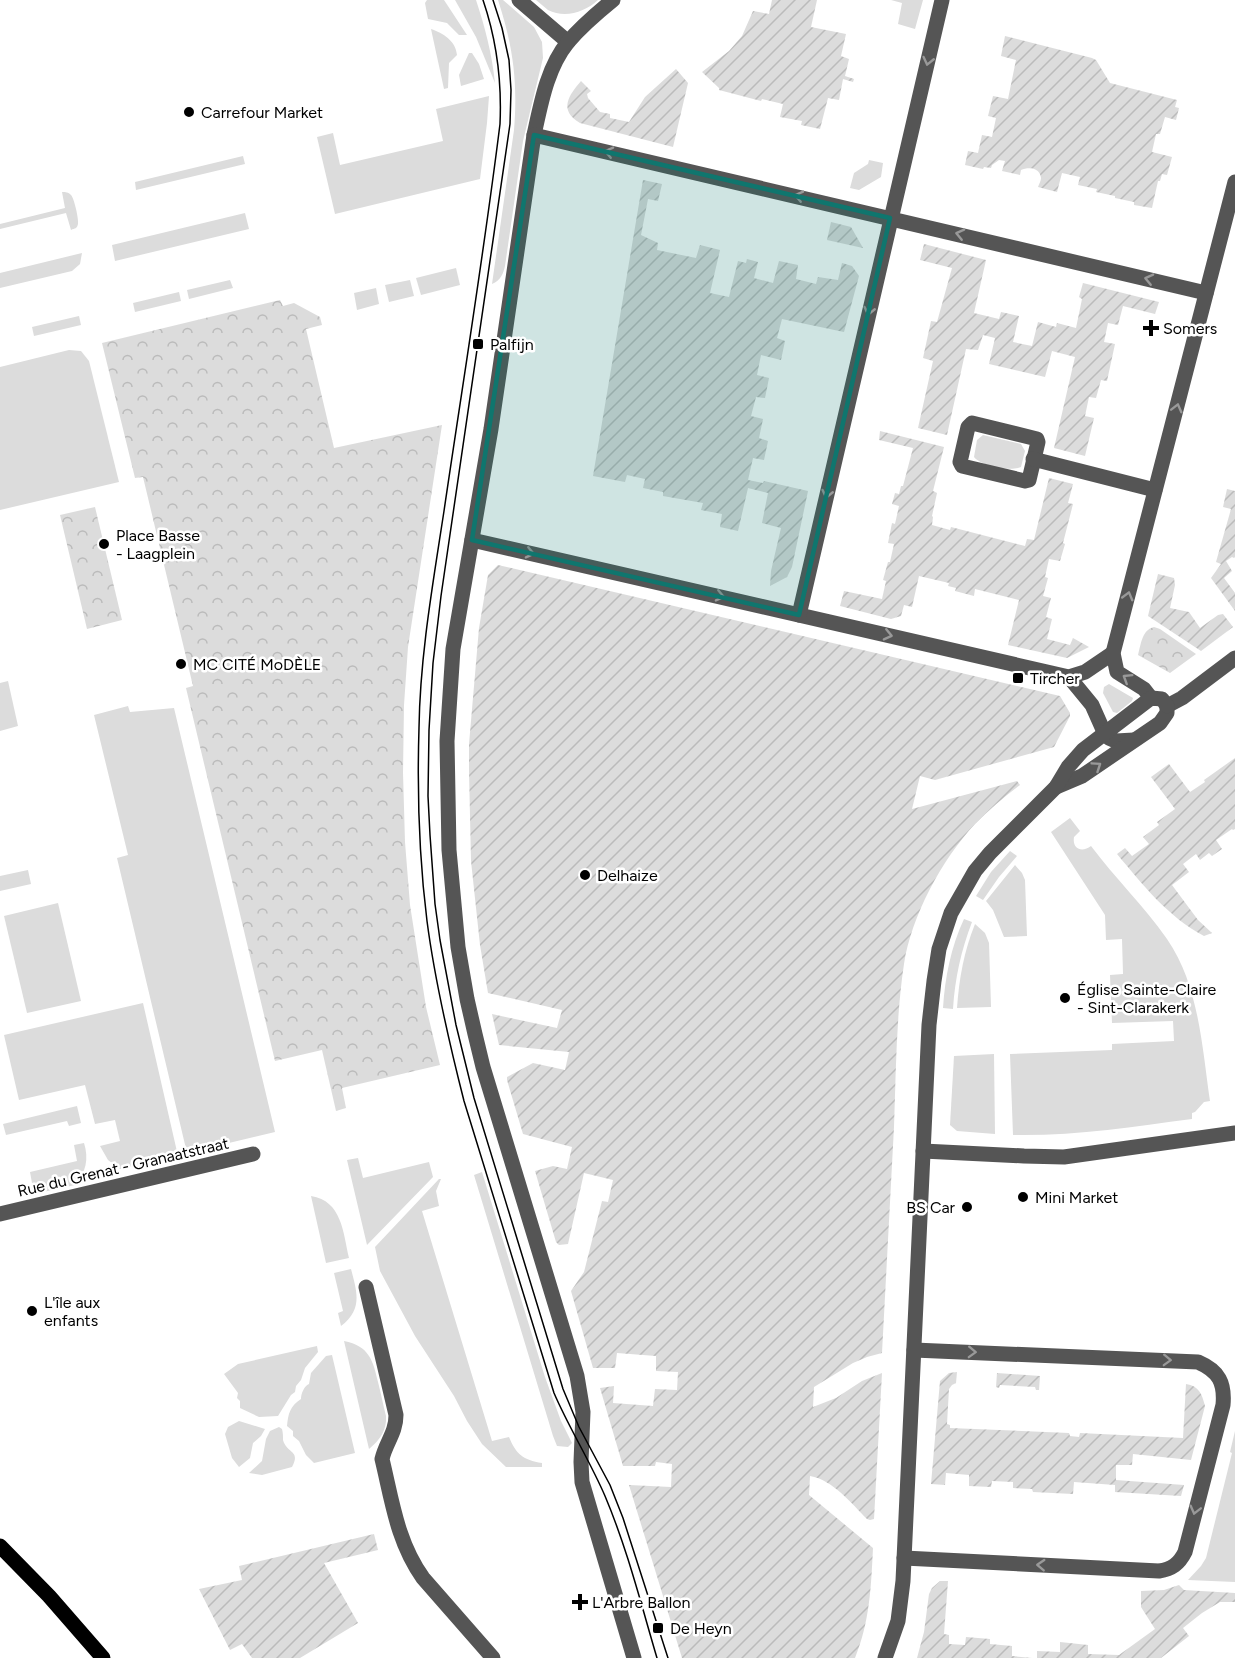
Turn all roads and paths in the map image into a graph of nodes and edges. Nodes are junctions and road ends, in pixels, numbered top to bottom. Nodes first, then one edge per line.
1 (519, 0) edge
2 (613, 0) edge
3 (942, 0) edge
4 (568, 42) junction
5 (534, 135) junction
6 (1235, 182) edge
7 (890, 218) junction
8 (1206, 293) junction
9 (1034, 459) junction
10 (1155, 490) junction
11 (472, 540) junction
12 (800, 615) junction
13 (1113, 653) junction
14 (1235, 658) edge
15 (1069, 677) junction
16 (1151, 698) junction
17 (1167, 706) junction
18 (1104, 732) junction
19 (1135, 740) junction
20 (1056, 787) junction
21 (1235, 1133) edge
22 (923, 1151) junction
23 (253, 1154) dead end
24 (0, 1214) edge
25 (366, 1287) dead end
26 (914, 1350) junction
27 (0, 1546) edge
28 (904, 1558) junction
29 (103, 1658) edge
30 (493, 1658) edge
31 (634, 1658) edge
32 (885, 1658) edge

1 - 4 street
2 - 4 street
3 -> 7 street
4 - 5 street
7 -> 5 street
5 - 11 street
6 - 8 street
8 -> 7 street
7 -> 12 street
10 -> 8 street
9 - 9 street
9 - 10 street
13 -> 10 street
11 -> 12 street
11 - 31 street
12 -> 15 street
13 - 15 street
16 -> 13 street
14 - 17 street
15 - 18 street
16 - 17 street
16 - 18 street
17 - 19 street
18 - 19 street
18 - 20 street
20 -> 19 street
20 - 22 street
21 - 22 street
22 - 26 street
23 - 24 street, Rue du Grenat - Granaatstraat
25 - 30 street
26 - 28 street
26 -> 28 street
27 - 29 main road
28 - 32 street

